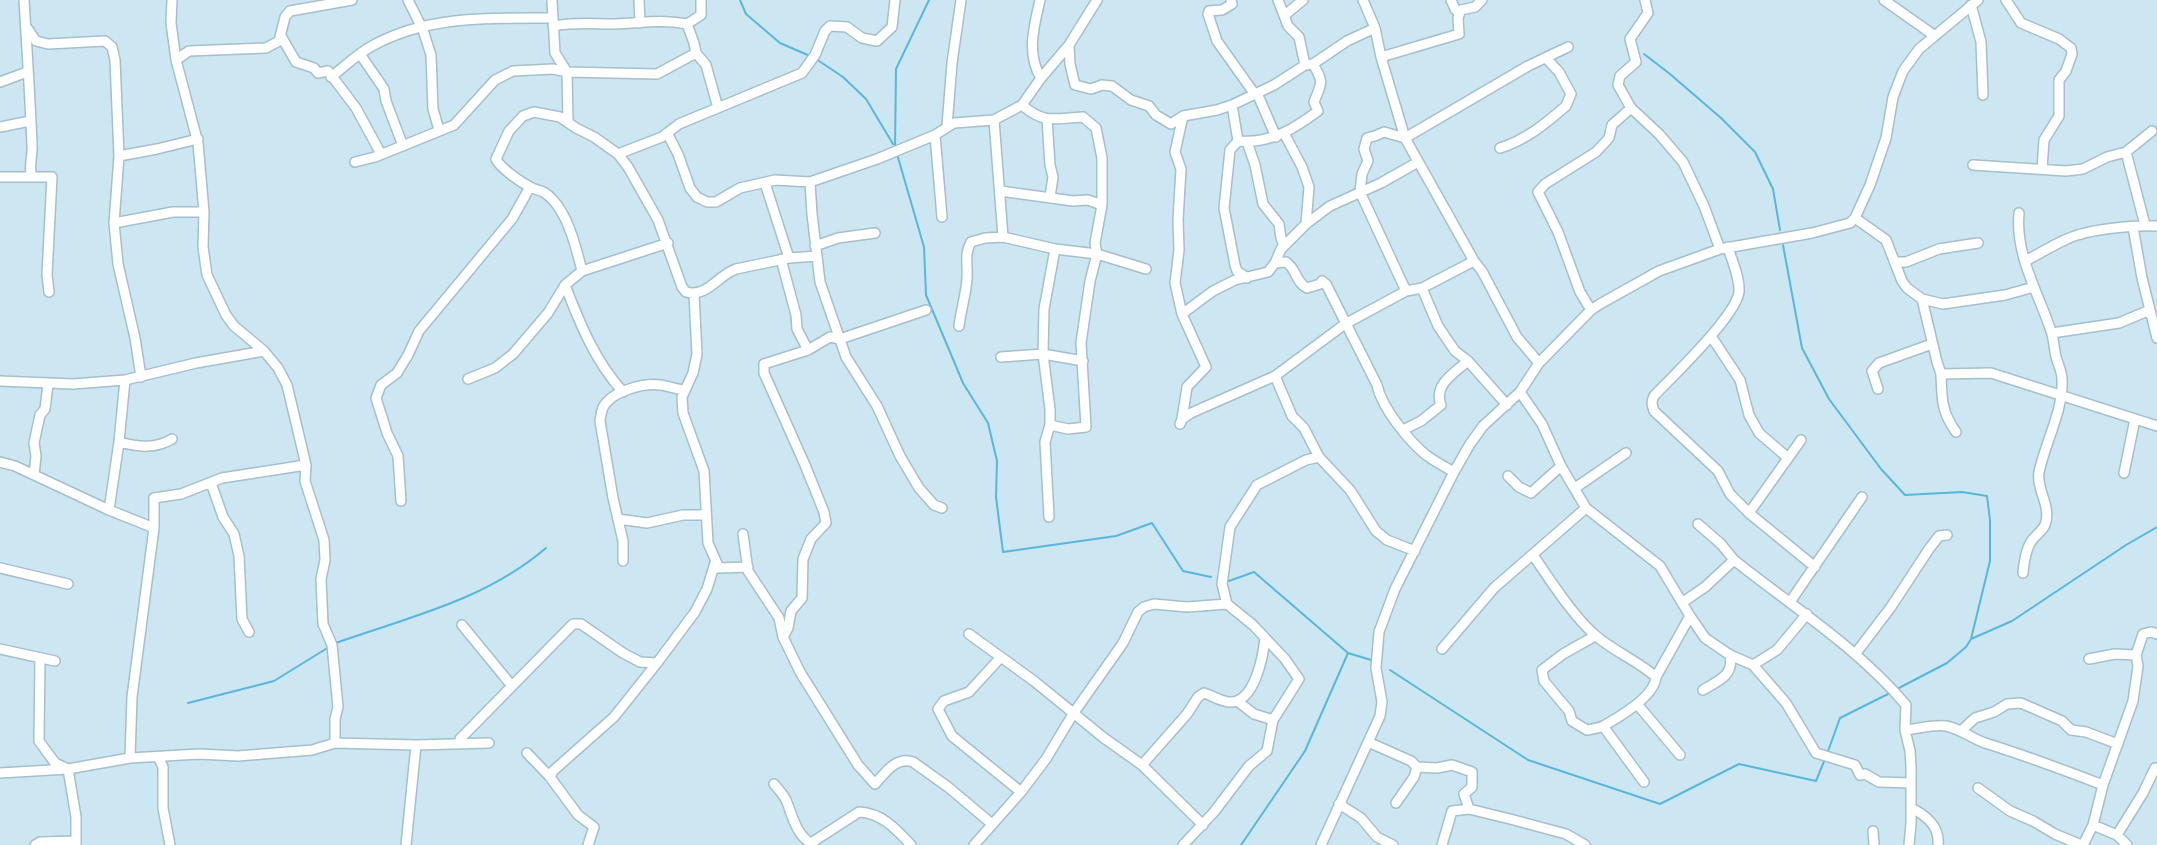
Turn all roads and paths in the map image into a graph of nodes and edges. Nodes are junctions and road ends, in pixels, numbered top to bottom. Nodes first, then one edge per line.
1 (24, 0) edge
2 (172, 0) edge
3 (352, 0) edge
4 (408, 0) edge
5 (552, 0) edge
6 (639, 0) edge
7 (701, 0) edge
8 (895, 0) edge
9 (961, 0) edge
10 (1040, 0) edge
11 (1097, 0) edge
12 (1231, 0) edge
13 (1278, 0) edge
14 (1303, 0) edge
15 (1363, 0) edge
16 (1451, 0) edge
17 (1482, 0) edge
18 (1645, 0) edge
19 (1884, 0) edge
20 (2006, 0) edge
21 (1975, 3) edge
22 (1460, 13) junction
23 (1285, 15) junction
24 (553, 22) junction
25 (640, 23) junction
26 (687, 24) junction
27 (420, 25) junction
28 (27, 28) junction
29 (1375, 28) junction
30 (281, 36) junction
31 (1935, 36) junction
32 (1069, 45) junction
33 (1568, 47) dead end
34 (696, 53) junction
35 (360, 54) junction
36 (1381, 57) junction
37 (1546, 58) junction
38 (176, 60) junction
39 (1309, 65) junction
40 (27, 72) junction
41 (567, 72) junction
42 (331, 77) junction
43 (1041, 78) junction
44 (0, 82) edge
45 (1256, 93) junction
46 (1983, 95) dead end
47 (1022, 105) junction
48 (1232, 105) junction
49 (718, 108) junction
50 (1631, 108) junction
51 (1183, 116) junction
52 (1047, 119) junction
53 (994, 120) junction
54 (30, 121) junction
55 (568, 121) junction
56 (947, 126) junction
57 (0, 127) edge
58 (439, 130) junction
59 (2152, 131) dead end
60 (667, 134) junction
61 (935, 135) junction
62 (1280, 135) junction
63 (1405, 138) junction
64 (198, 139) junction
65 (1243, 142) junction
66 (403, 146) junction
67 (1500, 148) dead end
68 (2126, 152) junction
69 (381, 154) junction
70 (618, 154) junction
71 (119, 156) junction
72 (355, 162) dead end
73 (1418, 162) junction
74 (1973, 165) dead end
75 (2042, 169) junction
76 (0, 177) edge
77 (32, 177) junction
78 (810, 182) junction
79 (765, 183) junction
80 (530, 187) junction
81 (1000, 191) junction
82 (1360, 192) junction
83 (1050, 197) junction
84 (1102, 205) junction
85 (204, 212) junction
86 (2019, 213) dead end
87 (942, 217) dead end
88 (1856, 221) junction
89 (114, 224) junction
90 (1306, 224) junction
91 (2145, 225) junction
92 (2157, 226) edge
93 (2133, 227) junction
94 (874, 233) dead end
95 (1004, 237) junction
96 (668, 243) junction
97 (1978, 243) dead end
98 (1284, 246) junction
99 (1724, 248) junction
100 (1055, 249) junction
101 (816, 251) junction
102 (1097, 254) junction
103 (785, 259) junction
104 (1474, 261) junction
105 (2025, 261) junction
106 (1895, 262) junction
107 (1275, 263) junction
108 (1146, 268) dead end
109 (582, 271) junction
110 (1247, 278) junction
111 (566, 285) junction
112 (2034, 287) junction
113 (1422, 288) junction
114 (1406, 291) junction
115 (49, 292) dead end
116 (694, 294) junction
117 (1922, 299) junction
118 (926, 310) dead end
119 (1591, 310) junction
120 (2150, 310) junction
121 (1182, 314) junction
122 (1345, 324) junction
123 (959, 326) dead end
124 (2052, 333) junction
125 (1711, 336) junction
126 (2157, 338) edge
127 (840, 339) junction
128 (1932, 344) junction
129 (808, 350) junction
130 (264, 351) junction
131 (1043, 354) junction
132 (1001, 357) dead end
133 (1083, 360) junction
134 (1468, 361) junction
135 (1539, 363) junction
136 (1941, 374) junction
137 (1275, 376) junction
138 (141, 377) junction
139 (468, 379) dead end
140 (125, 380) junction
141 (0, 381) edge
142 (48, 384) junction
143 (1878, 389) dead end
144 (684, 390) junction
145 (623, 392) junction
146 (1520, 392) junction
147 (2060, 396) junction
148 (1507, 405) junction
149 (2135, 419) junction
150 (2157, 424) edge
151 (1050, 425) junction
152 (1403, 429) junction
153 (1956, 432) dead end
154 (172, 439) dead end
155 (1801, 440) dead end
156 (119, 442) junction
157 (1626, 453) dead end
158 (1319, 457) junction
159 (1788, 458) junction
160 (0, 462) edge
161 (306, 465) junction
162 (1561, 466) junction
163 (1454, 472) junction
164 (2124, 473) dead end
165 (34, 475) junction
166 (1508, 476) dead end
167 (211, 483) junction
168 (1575, 488) junction
169 (1862, 497) dead end
170 (401, 501) dead end
171 (942, 508) dead end
172 (1586, 508) junction
173 (109, 510) junction
174 (1749, 513) junction
175 (706, 515) junction
176 (1049, 517) dead end
177 (618, 519) junction
178 (1698, 524) dead end
179 (154, 528) junction
180 (743, 534) dead end
181 (1947, 535) dead end
182 (1415, 551) junction
183 (1533, 555) junction
184 (1734, 560) junction
185 (623, 561) dead end
186 (715, 562) junction
187 (748, 567) junction
188 (1815, 567) junction
189 (0, 568) edge
190 (2023, 573) dead end
191 (68, 584) dead end
192 (1683, 602) junction
193 (1790, 602) junction
194 (1227, 604) junction
195 (1807, 614) junction
196 (1689, 616) junction
197 (462, 625) dead end
198 (249, 632) dead end
199 (969, 634) dead end
200 (2157, 634) edge
201 (1596, 636) junction
202 (783, 637) junction
203 (1265, 638) junction
204 (0, 649) edge
205 (1442, 649) dead end
206 (1856, 653) junction
207 (1730, 655) junction
208 (2136, 655) junction
209 (1001, 657) junction
210 (40, 658) junction
211 (2089, 659) dead end
212 (55, 661) dead end
213 (657, 663) junction
214 (1753, 665) junction
215 (1656, 677) junction
216 (512, 686) junction
217 (1703, 690) dead end
218 (1238, 700) junction
219 (1637, 704) junction
220 (1072, 714) junction
221 (1273, 720) junction
222 (1603, 726) junction
223 (1905, 730) junction
224 (1962, 730) junction
225 (460, 739) dead end
226 (1368, 742) junction
227 (335, 743) junction
228 (489, 743) dead end
229 (2118, 744) junction
230 (416, 745) junction
231 (527, 753) dead end
232 (1680, 754) dead end
233 (158, 757) junction
234 (130, 758) junction
235 (1142, 765) junction
236 (1417, 767) junction
237 (2156, 768) edge
238 (68, 769) junction
239 (0, 773) edge
240 (550, 777) junction
241 (1644, 782) dead end
242 (1911, 783) junction
243 (774, 784) dead end
244 (2103, 785) junction
245 (1977, 788) dead end
246 (1021, 792) junction
247 (1396, 803) dead end
248 (1338, 804) junction
249 (1911, 807) junction
250 (1469, 809) junction
251 (992, 824) junction
252 (1203, 825) junction
253 (2093, 825) junction
254 (1873, 831) dead end
255 (2117, 835) junction
256 (76, 843) edge
257 (810, 844) edge
258 (35, 845) edge
259 (170, 845) edge
260 (406, 845) edge
261 (588, 845) edge
262 (911, 845) edge
263 (974, 845) edge
264 (1183, 845) edge
265 (1321, 845) edge
266 (1393, 845) edge
267 (1442, 845) edge
268 (1585, 845) edge
269 (1874, 845) edge
270 (1909, 845) edge
271 (1938, 845) edge
272 (2082, 845) edge
273 (2127, 845) edge

1 - 28 street
2 - 38 street
3 - 30 street
4 - 27 street
5 - 24 street
6 - 25 street
7 - 26 street
8 - 49 street
9 - 56 street
10 - 43 street
11 - 32 street
12 - 45 street
13 - 23 street
14 - 23 street
15 - 29 street
16 - 22 street
17 - 22 street
18 - 50 street
19 - 31 street
20 - 75 street
21 - 31 street
21 - 46 street
22 - 36 street
23 - 39 street
24 - 25 street
24 - 27 street
24 - 41 street
25 - 26 street
26 - 34 street
27 - 35 street
27 - 58 street
28 - 40 street
28 - 71 street
29 - 36 street
29 - 39 street
30 - 38 street
30 - 42 street
31 - 88 street
32 - 43 street
32 - 51 street
33 - 37 street
34 - 41 street
34 - 49 street
35 - 42 street
35 - 66 street
36 - 63 street
37 - 63 street
37 - 67 street
38 - 64 street
39 - 45 street
39 - 62 street
40 - 44 street
40 - 54 street
41 - 55 street
41 - 58 street
42 - 69 street
43 - 47 street
45 - 48 street
45 - 62 street
47 - 52 street
47 - 53 street
48 - 51 street
48 - 65 street
49 - 60 street
50 - 99 street
50 - 119 street
51 - 121 street
52 - 83 street
52 - 84 street
53 - 56 street
53 - 81 street
54 - 57 street
54 - 77 street
55 - 70 street
55 - 80 street
56 - 61 street
58 - 66 street
59 - 68 street
60 - 70 street
60 - 79 street
61 - 78 street
61 - 87 street
62 - 65 street
62 - 90 street
63 - 73 street
63 - 82 street
64 - 71 street
64 - 85 street
65 - 98 street
65 - 110 street
66 - 69 street
68 - 75 street
68 - 91 street
69 - 72 street
70 - 96 street
71 - 89 street
73 - 82 street
73 - 104 street
74 - 75 street
76 - 77 street
77 - 115 street
78 - 79 street
78 - 101 street
79 - 103 street
80 - 109 street
80 - 170 street
81 - 83 street
81 - 95 street
82 - 90 street
82 - 114 street
83 - 84 street
84 - 102 street
85 - 89 street
85 - 130 street
86 - 105 street
88 - 99 street
88 - 106 street
89 - 138 street
90 - 98 street
91 - 92 street
91 - 93 street
93 - 105 street
93 - 120 street
94 - 101 street
95 - 100 street
95 - 123 street
96 - 109 street
96 - 116 street
97 - 106 street
98 - 107 street
99 - 119 street
99 - 125 street
100 - 102 street
100 - 131 street
101 - 103 street
101 - 127 street
102 - 108 street
102 - 133 street
103 - 116 street
103 - 129 street
104 - 113 street
104 - 135 street
105 - 112 street
106 - 117 street
107 - 110 street
107 - 122 street
109 - 111 street
110 - 121 street
111 - 139 street
111 - 145 street
112 - 117 street
112 - 124 street
113 - 114 street
113 - 134 street
114 - 122 street
116 - 144 street
117 - 128 street
118 - 127 street
119 - 135 street
120 - 124 street
120 - 126 street
121 - 137 street
122 - 137 street
122 - 152 street
124 - 147 street
125 - 159 street
125 - 174 street
127 - 129 street
127 - 171 street
128 - 136 street
128 - 143 street
129 - 202 street
130 - 138 street
130 - 161 street
131 - 132 street
131 - 133 street
131 - 151 street
133 - 151 street
134 - 148 street
134 - 152 street
135 - 146 street
136 - 147 street
136 - 153 street
137 - 158 street
138 - 140 street
140 - 142 street
140 - 156 street
141 - 142 street
142 - 165 street
144 - 145 street
144 - 175 street
145 - 177 street
146 - 148 street
146 - 162 street
147 - 149 street
147 - 190 street
148 - 163 street
149 - 150 street
149 - 164 street
151 - 176 street
152 - 163 street
154 - 156 street
155 - 159 street
156 - 173 street
157 - 168 street
158 - 182 street
158 - 194 street
159 - 174 street
160 - 165 street
161 - 167 street
161 - 227 street
162 - 166 street
162 - 168 street
163 - 182 street
165 - 173 street
167 - 179 street
167 - 198 street
168 - 172 street
169 - 188 street
172 - 183 street
172 - 192 street
173 - 179 street
174 - 188 street
175 - 177 street
175 - 186 street
177 - 185 street
178 - 184 street
179 - 234 street
180 - 187 street
181 - 206 street
182 - 226 street
183 - 201 street
183 - 205 street
184 - 192 street
184 - 193 street
186 - 187 street
186 - 213 street
187 - 202 street
188 - 193 street
189 - 191 street
192 - 196 street
193 - 195 street
194 - 203 street
194 - 220 street
195 - 206 street
195 - 214 street
196 - 207 street
196 - 215 street
197 - 216 street
199 - 209 street
200 - 208 street
201 - 215 street
201 - 222 street
202 - 251 street
203 - 218 street
203 - 221 street
204 - 210 street
206 - 223 street
207 - 214 street
207 - 217 street
208 - 211 street
208 - 229 street
209 - 220 street
209 - 246 street
210 - 212 street
210 - 238 street
213 - 216 street
213 - 240 street
214 - 242 street
215 - 219 street
216 - 225 street
218 - 221 street
218 - 235 street
219 - 222 street
219 - 232 street
220 - 235 street
220 - 246 street
221 - 252 street
222 - 241 street
223 - 224 street
223 - 242 street
224 - 229 street
224 - 244 street
226 - 236 street
226 - 248 street
227 - 230 street
227 - 233 street
228 - 230 street
229 - 244 street
230 - 260 street
231 - 240 street
233 - 234 street
233 - 259 street
234 - 238 street
235 - 252 street
236 - 247 street
236 - 250 street
237 - 255 street
238 - 239 street
238 - 256 street
240 - 261 street
242 - 249 street
243 - 257 street
244 - 253 street
245 - 272 street
246 - 251 street
248 - 265 street
248 - 266 street
249 - 270 street
249 - 271 street
250 - 267 street
250 - 268 street
251 - 263 street
252 - 264 street
253 - 255 street
253 - 272 street
254 - 269 street
255 - 273 street
256 - 258 street
257 - 262 street

